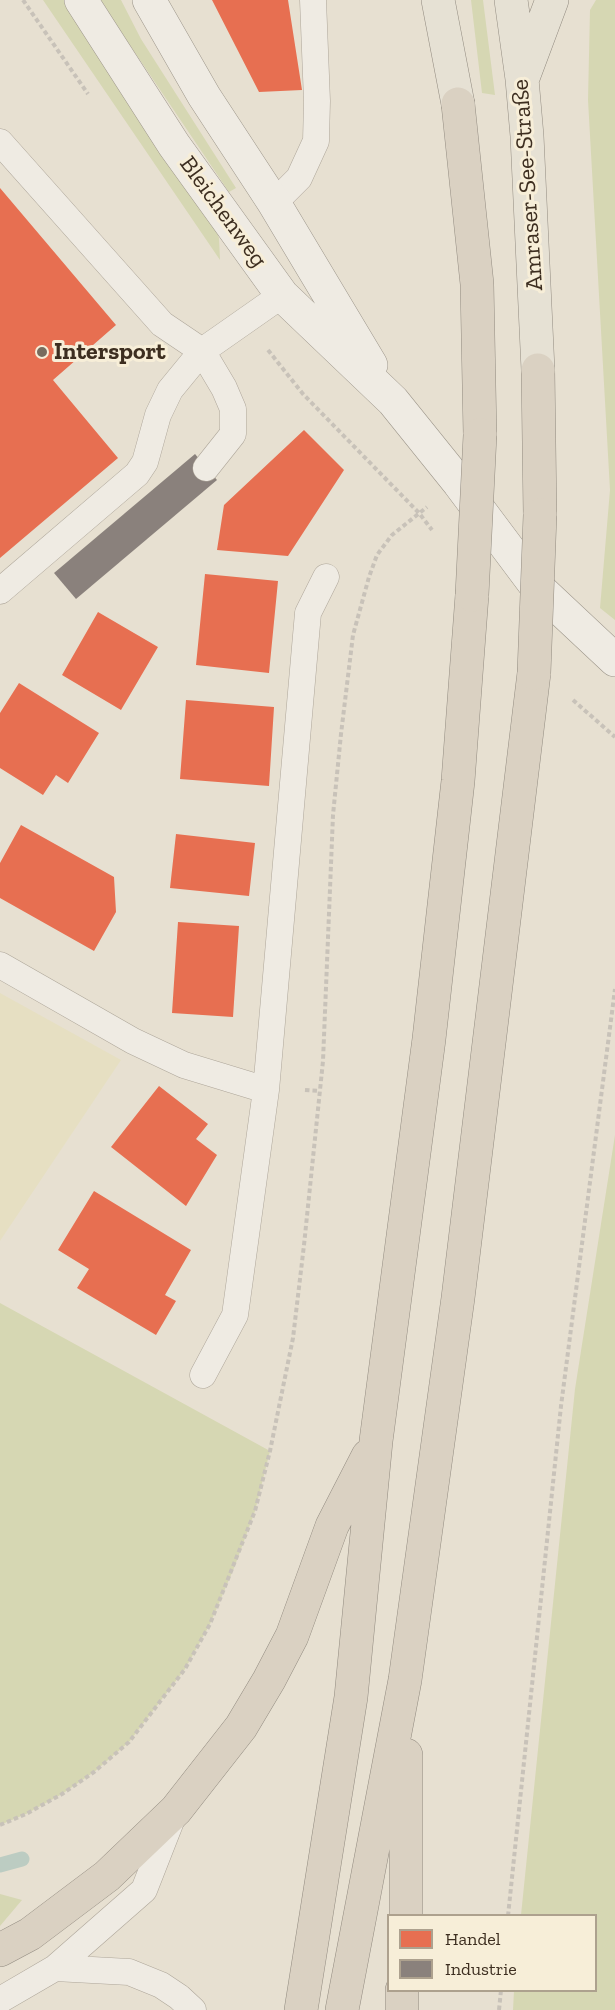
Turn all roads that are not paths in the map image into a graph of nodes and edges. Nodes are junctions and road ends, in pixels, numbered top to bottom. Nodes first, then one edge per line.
1 (81, 0) edge
2 (149, 0) edge
3 (314, 0) edge
4 (438, 0) edge
5 (511, 0) edge
6 (552, 0) edge
7 (522, 79) junction
8 (458, 104) joint
9 (0, 142) edge
10 (274, 203) junction
11 (282, 295) junction
12 (202, 351) junction
13 (538, 370) joint
14 (393, 401) junction
15 (206, 468) dead end
16 (326, 577) dead end
17 (0, 591) edge
18 (615, 660) edge
19 (0, 965) edge
20 (266, 1090) junction
21 (203, 1375) dead end
22 (376, 1441) junction
23 (405, 1680) junction
24 (176, 1810) junction
25 (406, 1914) edge
26 (0, 1950) edge
27 (55, 1968) junction
28 (402, 1992) edge
29 (0, 2000) edge
30 (193, 2010) edge
31 (302, 2010) edge
32 (342, 2010) edge
33 (402, 2010) edge

1 - 11 main road, Bleichenweg
2 - 10 main road, Bleichenweg
3 - 10 lane
4 - 8 main road
5 - 7 main road, Amraser-See-Straße
6 - 7 main road
7 - 13 main road, Amraser-See-Straße
8 - 22 highway, bridge
9 - 12 lane
10 - 14 main road, Bleichenweg
11 - 12 lane
11 - 14 main road, Bleichenweg
12 - 15 lane
12 - 17 lane
13 - 23 highway, bridge
14 - 18 main road, Bleichenweg
16 - 20 lane
19 - 20 lane
20 - 21 lane
22 - 24 highway
22 - 31 highway
23 - 25 highway
23 - 32 highway
24 - 26 highway
24 - 27 lane
27 - 29 lane
27 - 30 lane
28 - 33 highway

